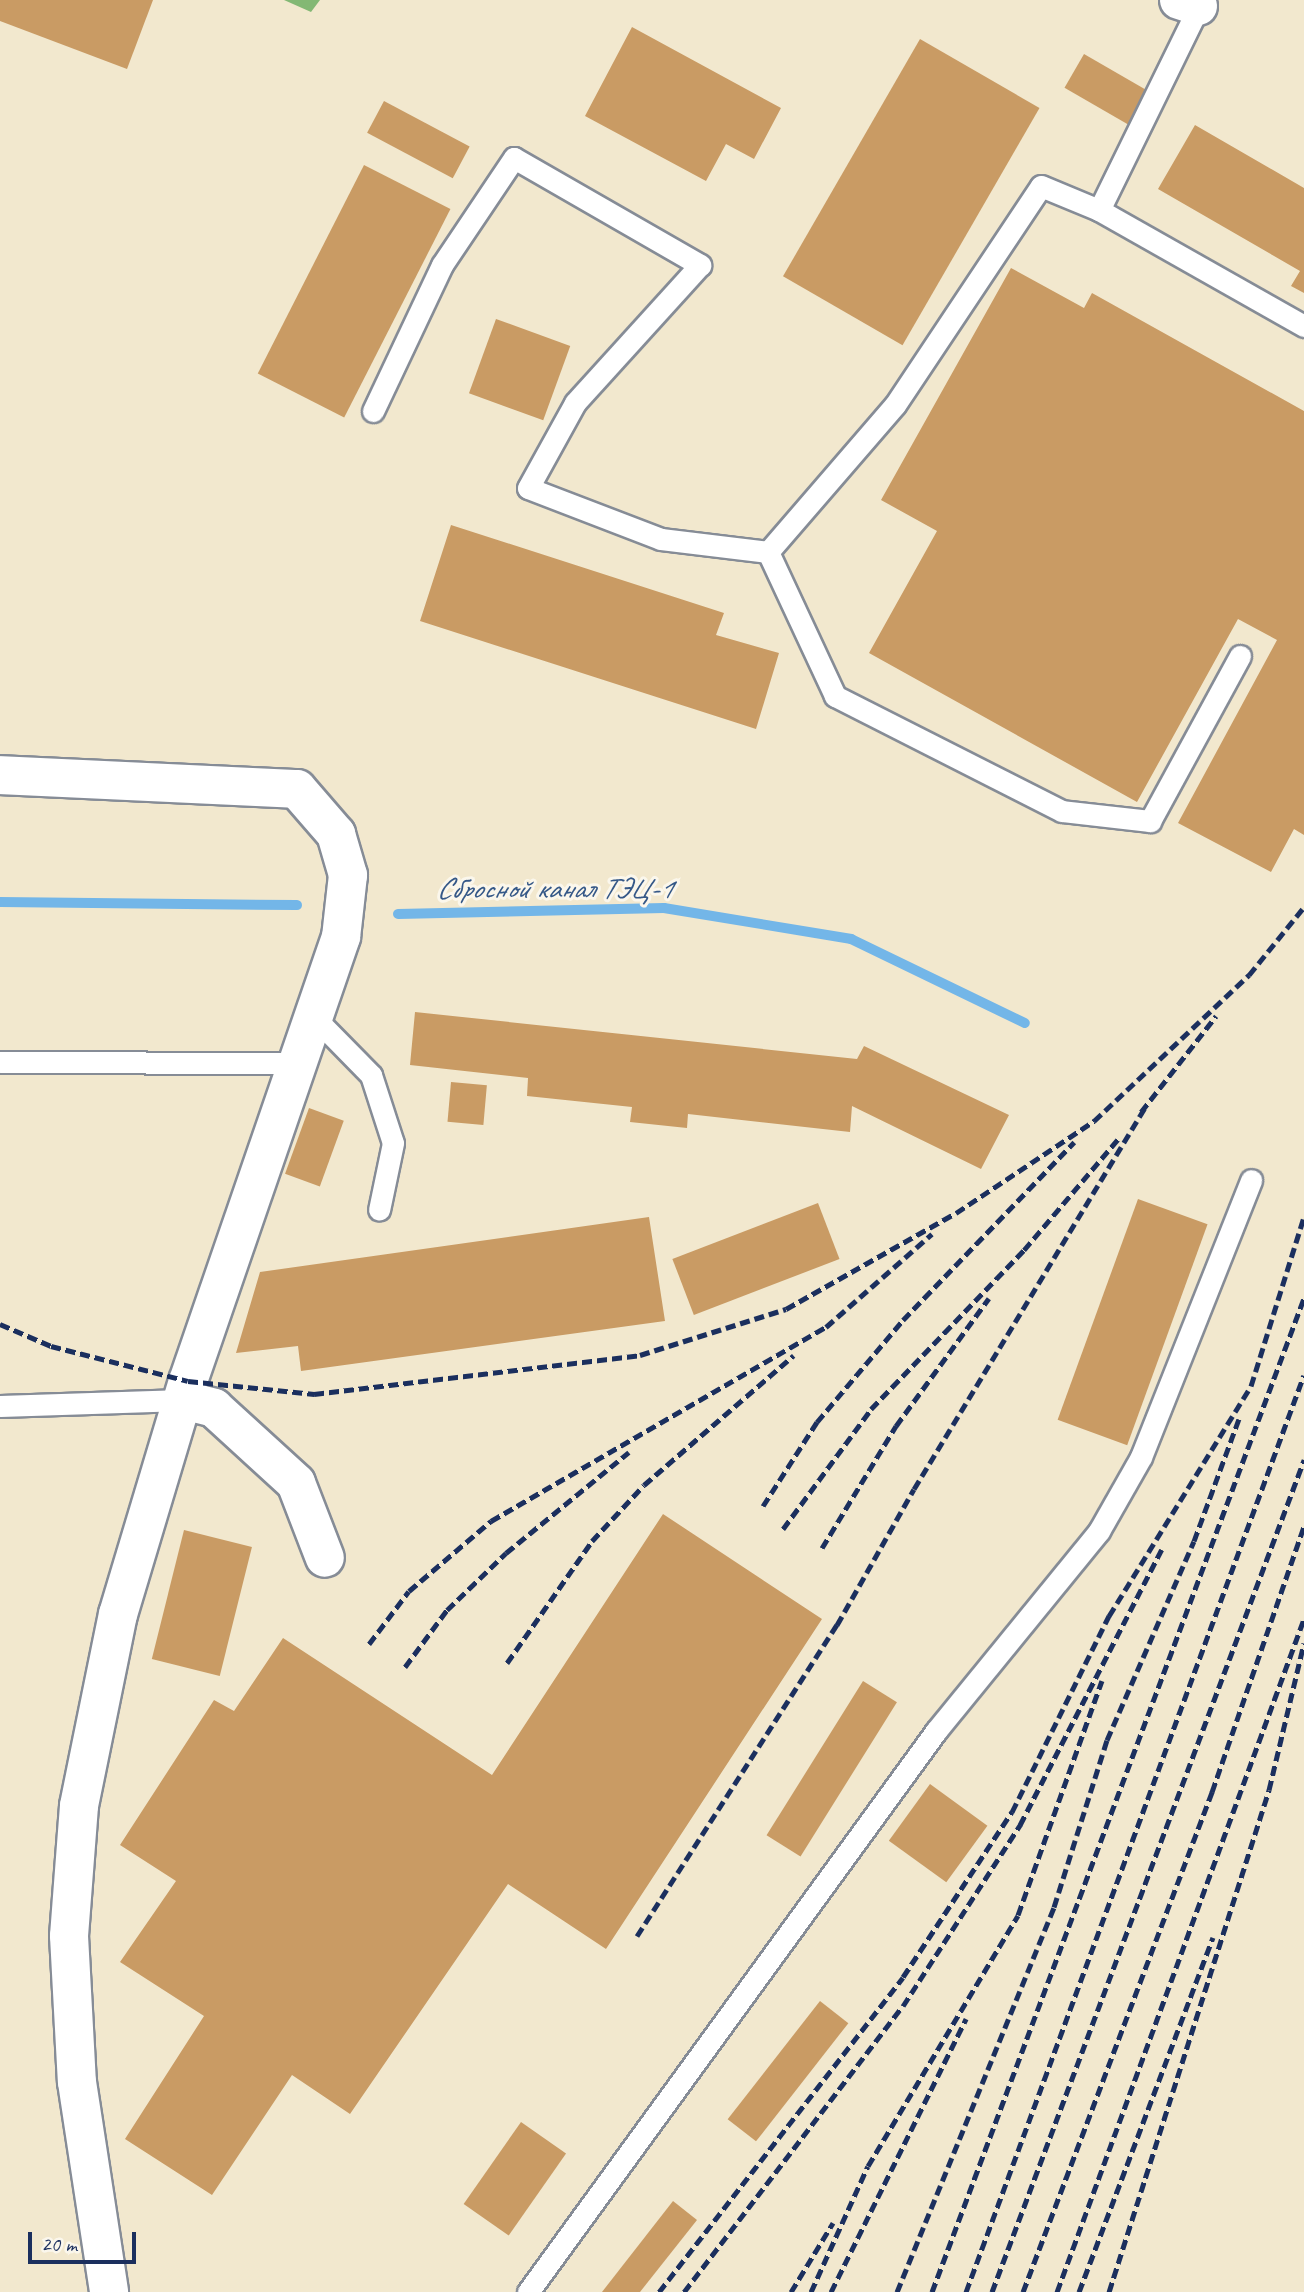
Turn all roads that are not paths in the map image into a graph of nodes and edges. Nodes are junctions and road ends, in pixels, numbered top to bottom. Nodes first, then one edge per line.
1 (1193, 2) edge
2 (1099, 210) junction
3 (1304, 326) edge
4 (373, 411) dead end
5 (768, 552) junction
6 (1240, 656) dead end
7 (0, 775) edge
8 (315, 1018) junction
9 (0, 1062) edge
10 (297, 1063) junction
11 (1251, 1180) dead end
12 (379, 1210) dead end
13 (183, 1400) junction
14 (0, 1406) edge
15 (325, 1558) dead end
16 (109, 2292) edge
17 (528, 2292) edge

1 - 2 lane
2 - 3 lane
2 - 5 lane
4 - 5 lane
5 - 6 lane
7 - 8 main road
8 - 10 main road
8 - 12 lane
9 - 10 lane
10 - 13 main road
11 - 17 lane
13 - 14 lane
13 - 15 main road
13 - 16 main road

